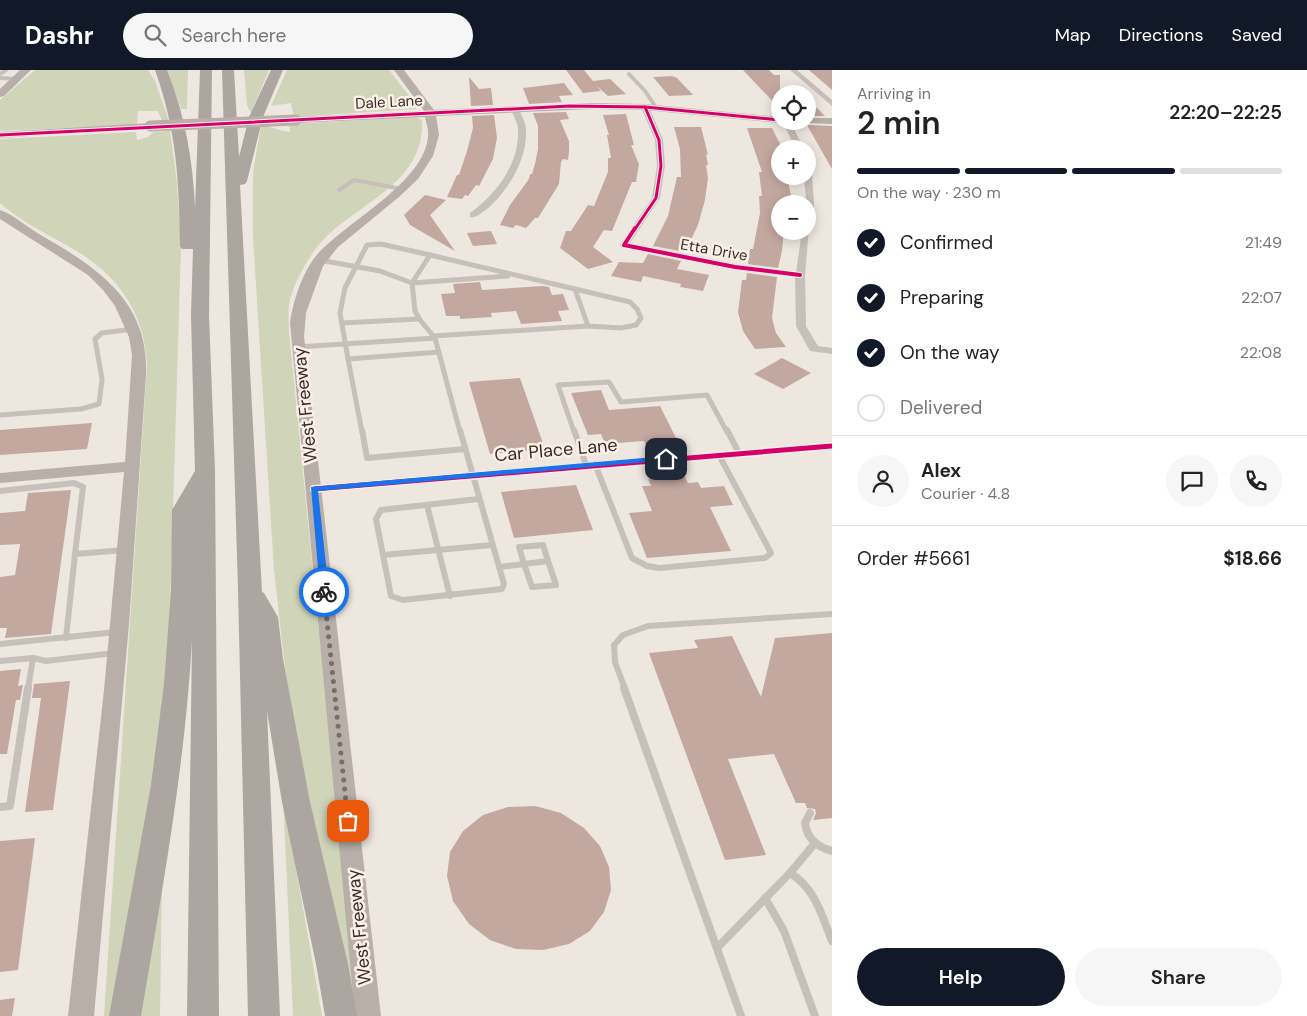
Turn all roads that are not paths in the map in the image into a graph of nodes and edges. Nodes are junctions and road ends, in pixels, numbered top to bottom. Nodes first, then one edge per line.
1 (6, 70) edge
2 (26, 70) edge
3 (161, 70) edge
4 (206, 70) edge
5 (228, 70) edge
6 (238, 70) edge
7 (277, 70) edge
8 (399, 70) edge
9 (793, 70) edge
10 (629, 74) dead end
11 (0, 76) edge
12 (16, 79) junction
13 (0, 94) edge
14 (832, 104) edge
15 (645, 107) junction
16 (514, 108) junction
17 (657, 108) junction
18 (430, 113) junction
19 (771, 119) edge
20 (816, 121) edge
21 (832, 121) edge
22 (232, 134) junction
23 (0, 135) edge
24 (402, 189) junction
25 (339, 190) dead end
26 (235, 193) junction
27 (0, 214) edge
28 (473, 216) dead end
29 (805, 240) edge
30 (430, 255) junction
31 (320, 260) junction
32 (356, 267) junction
33 (515, 275) junction
34 (800, 275) junction
35 (412, 283) junction
36 (575, 289) junction
37 (200, 315) junction
38 (418, 319) junction
39 (342, 323) junction
40 (588, 326) junction
41 (134, 329) junction
42 (434, 337) junction
43 (346, 343) junction
44 (298, 347) junction
45 (832, 351) edge
46 (439, 352) junction
47 (348, 359) junction
48 (0, 416) edge
49 (832, 446) edge
50 (465, 449) junction
51 (740, 453) junction
52 (719, 455) junction
53 (590, 465) junction
54 (133, 466) junction
55 (205, 471) junction
56 (472, 474) junction
57 (0, 478) edge
58 (314, 488) junction
59 (0, 491) edge
60 (478, 499) junction
61 (427, 505) junction
62 (492, 544) junction
63 (126, 550) junction
64 (438, 550) junction
65 (75, 554) junction
66 (383, 555) junction
67 (548, 562) junction
68 (524, 564) junction
69 (499, 567) junction
70 (250, 589) junction
71 (450, 596) junction
72 (832, 614) edge
73 (120, 632) junction
74 (66, 638) junction
75 (0, 644) edge
76 (118, 653) junction
77 (33, 658) junction
78 (0, 661) edge
79 (0, 807) edge
80 (810, 813) dead end
81 (815, 844) junction
82 (832, 851) edge
83 (790, 873) junction
84 (766, 898) junction
85 (832, 941) edge
86 (717, 948) junction
87 (81, 1016) edge
88 (125, 1016) edge
89 (203, 1016) edge
90 (264, 1016) edge
91 (341, 1016) edge
92 (368, 1016) edge
93 (741, 1016) edge
94 (815, 1016) edge

1 - 11 lane
2 - 12 main road
3 - 37 highway
4 - 37 highway
5 - 22 highway
6 - 22 highway
7 - 26 highway
8 - 18 main road
9 - 14 street
10 - 17 lane
11 - 12 lane
12 - 13 main road
15 - 16 main road, Dale Lane
15 - 17 main road, Dale Lane
15 - 34 street, Etta Drive
16 - 18 main road, Dale Lane
16 - 28 street
17 - 19 main road, Dale Lane
18 - 23 main road, Dale Lane, bridge
18 - 24 main road, West Freeway
20 - 21 main road
22 - 26 highway
24 - 25 lane
24 - 31 main road, West Freeway
26 - 70 highway
27 - 41 main road
29 - 34 street
30 - 32 lane
30 - 33 lane
30 - 35 lane
31 - 32 lane
31 - 44 main road, West Freeway
32 - 35 lane
32 - 39 lane
33 - 35 lane
33 - 36 lane
34 - 45 street
35 - 38 lane
36 - 40 lane
36 - 40 lane
37 - 55 highway
38 - 39 lane
38 - 42 lane
39 - 43 lane
40 - 42 lane
41 - 48 lane
41 - 54 main road
42 - 43 lane
42 - 46 lane
43 - 44 lane
43 - 47 lane
44 - 58 main road, West Freeway
46 - 47 lane
46 - 50 lane
47 - 50 lane
49 - 51 street, Car Place Lane
50 - 56 lane
51 - 52 street, Car Place Lane
51 - 53 lane
52 - 53 street, Car Place Lane
52 - 53 lane
53 - 56 street, Car Place Lane
54 - 57 main road
54 - 63 main road
55 - 88 highway
55 - 89 highway
56 - 58 street, Car Place Lane
56 - 60 lane
58 - 92 main road, West Freeway
59 - 65 lane
60 - 61 lane
60 - 62 lane
61 - 64 lane
61 - 66 lane
62 - 64 lane
62 - 69 lane
63 - 65 lane
63 - 73 main road
64 - 66 lane
64 - 71 lane
65 - 74 lane
66 - 71 lane
67 - 68 lane
67 - 68 lane
67 - 68 lane
68 - 69 lane
69 - 71 lane
70 - 90 highway
70 - 91 highway
72 - 86 lane
73 - 74 lane
73 - 76 main road
74 - 75 lane
76 - 77 lane
76 - 87 main road
77 - 78 lane
77 - 79 lane
80 - 81 lane
81 - 82 lane
81 - 83 lane
83 - 84 lane
83 - 85 lane
84 - 86 lane
84 - 94 lane
86 - 93 lane

